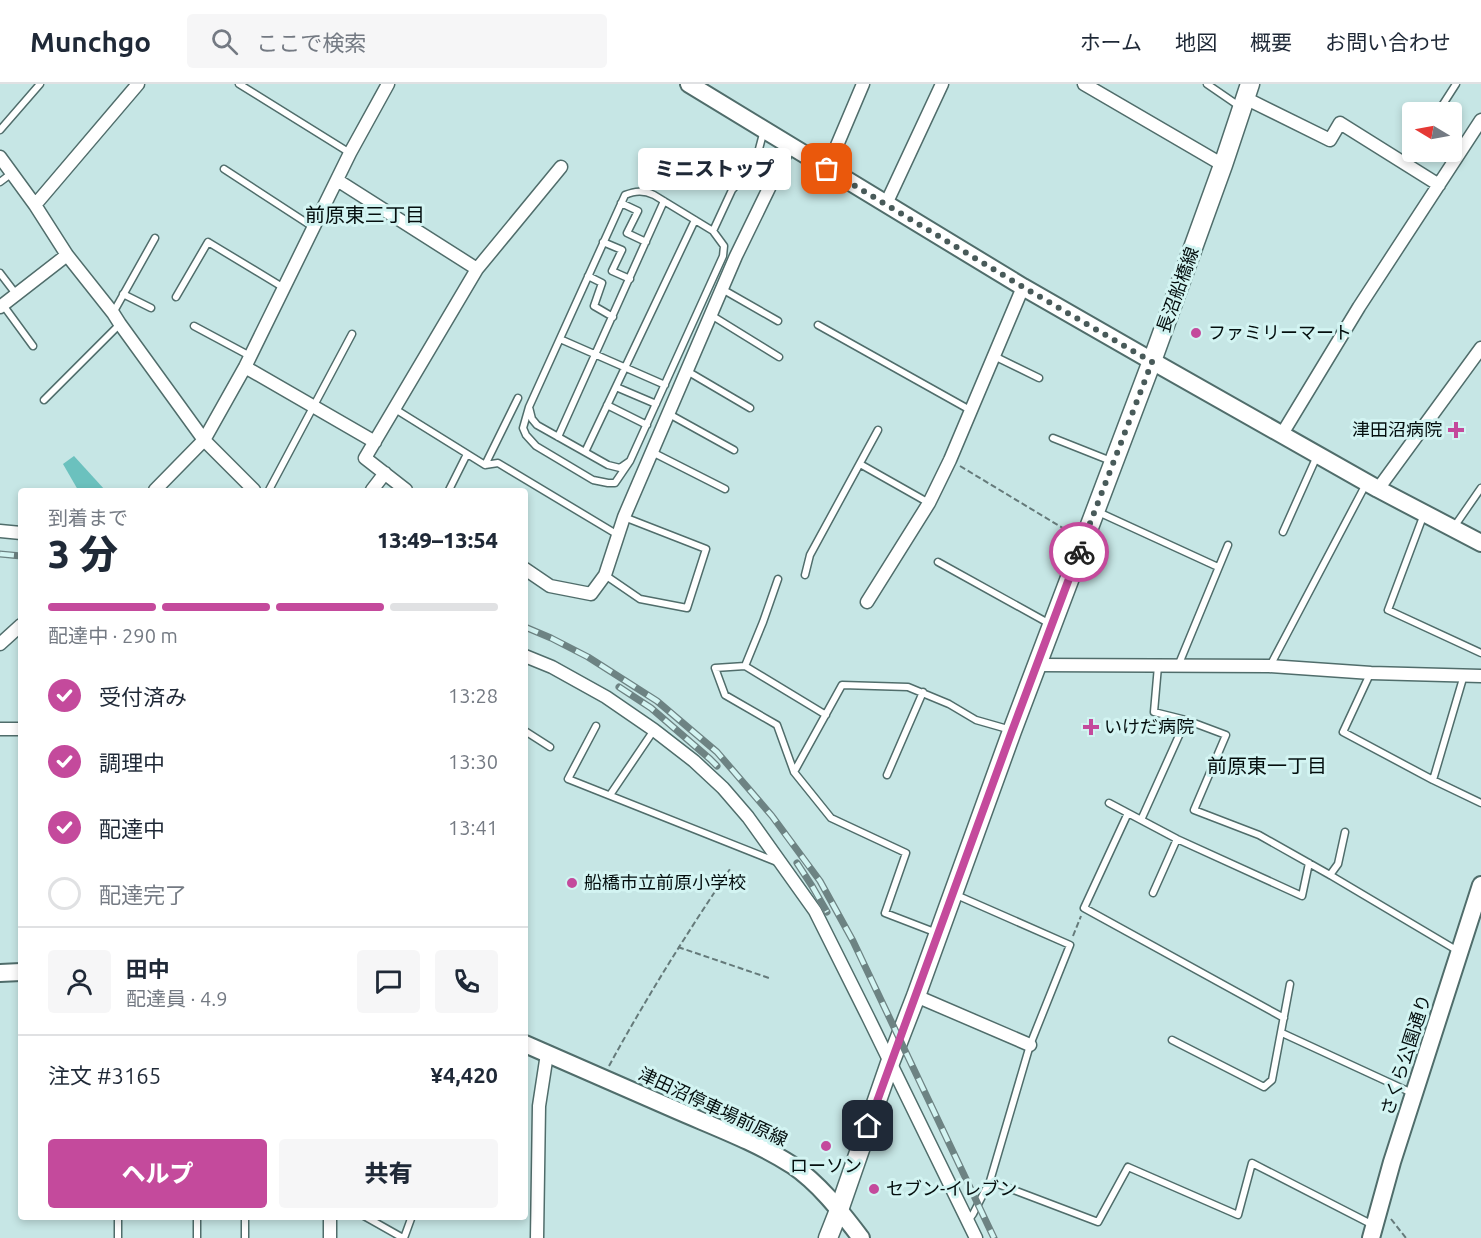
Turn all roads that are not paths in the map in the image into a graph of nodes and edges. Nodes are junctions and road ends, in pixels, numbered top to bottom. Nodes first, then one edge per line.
1 (39, 84) edge
2 (138, 84) edge
3 (239, 84) edge
4 (388, 84) edge
5 (689, 84) edge
6 (863, 84) edge
7 (942, 84) edge
8 (1084, 84) edge
9 (1207, 84) edge
10 (1456, 84) edge
11 (1246, 97) edge
12 (1444, 102) edge
13 (1481, 120) edge
14 (764, 129) junction
15 (0, 130) edge
16 (790, 146) junction
17 (351, 153) junction
18 (0, 157) edge
19 (1409, 162) edge
20 (1223, 165) junction
21 (1407, 165) junction
22 (561, 167) dead end
23 (224, 169) dead end
24 (827, 169) junction
25 (12, 173) junction
26 (337, 180) junction
27 (0, 182) edge
28 (1439, 184) junction
29 (664, 201) junction
30 (621, 203) junction
31 (886, 204) junction
32 (34, 205) junction
33 (696, 220) junction
34 (314, 228) junction
35 (714, 231) junction
36 (155, 238) dead end
37 (603, 242) junction
38 (646, 242) junction
39 (67, 255) junction
40 (477, 269) junction
41 (0, 273) edge
42 (588, 276) junction
43 (630, 279) junction
44 (1023, 287) junction
45 (284, 288) junction
46 (722, 289) junction
47 (123, 294) junction
48 (16, 295) junction
49 (176, 297) dead end
50 (2, 306) edge
51 (151, 308) dead end
52 (112, 313) junction
53 (711, 315) junction
54 (613, 317) junction
55 (778, 321) dead end
56 (120, 324) junction
57 (818, 325) dead end
58 (194, 326) dead end
59 (352, 334) dead end
60 (560, 339) junction
61 (33, 346) dead end
62 (1481, 348) edge
63 (596, 355) junction
64 (993, 356) junction
65 (779, 357) dead end
66 (248, 361) junction
67 (1152, 362) junction
68 (626, 368) junction
69 (687, 371) junction
70 (1039, 378) dead end
71 (665, 386) junction
72 (616, 387) junction
73 (518, 398) dead end
74 (44, 400) dead end
75 (656, 404) junction
76 (607, 405) junction
77 (313, 406) junction
78 (529, 407) junction
79 (750, 408) dead end
80 (395, 409) junction
81 (970, 410) junction
82 (669, 414) junction
83 (647, 425) junction
84 (878, 430) dead end
85 (1282, 434) junction
86 (558, 437) junction
87 (1053, 438) dead end
88 (204, 440) junction
89 (375, 442) junction
90 (734, 450) dead end
91 (585, 452) junction
92 (652, 452) junction
93 (467, 454) junction
94 (1318, 454) junction
95 (630, 461) junction
96 (1113, 462) junction
97 (860, 464) junction
98 (485, 465) junction
99 (385, 473) junction
100 (1373, 485) junction
101 (157, 488) edge
102 (252, 488) edge
103 (270, 488) edge
104 (374, 488) edge
105 (404, 488) edge
106 (450, 488) edge
107 (1481, 488) edge
108 (725, 489) dead end
109 (929, 503) junction
110 (1095, 510) junction
111 (1424, 514) junction
112 (624, 517) junction
113 (1453, 528) junction
114 (0, 531) edge
115 (1283, 532) dead end
116 (18, 533) edge
117 (618, 535) junction
118 (1481, 543) edge
119 (1228, 545) dead end
120 (938, 562) dead end
121 (1218, 567) junction
122 (528, 571) edge
123 (605, 575) junction
124 (805, 575) dead end
125 (778, 579) dead end
126 (867, 602) dead end
127 (1052, 625) junction
128 (18, 628) edge
129 (0, 644) edge
130 (1481, 653) edge
131 (528, 657) edge
132 (1038, 665) junction
133 (745, 666) junction
134 (1158, 666) junction
135 (1178, 666) junction
136 (1269, 666) junction
137 (1371, 673) junction
138 (1464, 675) junction
139 (1481, 676) edge
140 (923, 692) junction
141 (826, 715) junction
142 (1186, 720) junction
143 (596, 726) dead end
144 (0, 729) edge
145 (18, 729) edge
146 (654, 730) junction
147 (1012, 731) junction
148 (528, 733) edge
149 (550, 747) dead end
150 (794, 772) junction
151 (887, 775) dead end
152 (1433, 780) junction
153 (610, 795) junction
154 (1109, 803) dead end
155 (1481, 803) edge
156 (1128, 813) junction
157 (1141, 820) junction
158 (1345, 831) dead end
159 (1177, 839) junction
160 (1309, 863) junction
161 (782, 864) junction
162 (1330, 874) junction
163 (1481, 885) edge
164 (1153, 893) dead end
165 (953, 894) junction
166 (938, 934) junction
167 (1459, 952) junction
168 (18, 972) edge
169 (0, 973) edge
170 (1290, 984) dead end
171 (916, 996) junction
172 (1284, 1018) junction
173 (1282, 1033) junction
174 (1172, 1040) dead end
175 (528, 1045) edge
176 (1030, 1045) junction
177 (547, 1054) junction
178 (890, 1063) junction
179 (1414, 1094) junction
180 (990, 1181) junction
181 (839, 1210) junction
182 (118, 1220) edge
183 (197, 1220) edge
184 (245, 1220) edge
185 (330, 1220) edge
186 (371, 1220) edge
187 (411, 1220) edge
188 (967, 1222) junction
189 (1373, 1232) edge
190 (118, 1238) edge
191 (196, 1238) edge
192 (245, 1238) edge
193 (330, 1238) edge
194 (404, 1238) edge
195 (537, 1238) edge
196 (828, 1238) edge
197 (861, 1238) edge
198 (976, 1238) edge

1 - 15 lane
2 - 32 street
3 - 17 lane
4 - 17 street
5 - 14 street
6 - 24 street
7 - 31 street
8 - 20 street
9 - 11 lane
10 - 12 lane
11 - 20 main road, 長沼船橋線
11 - 21 street
13 - 28 street
14 - 16 street
14 - 35 lane
16 - 24 street
16 - 46 street
17 - 26 street
18 - 25 street
19 - 21 lane
20 - 67 main road, 長沼船橋線
21 - 28 street
22 - 40 street
23 - 34 lane
24 - 31 street
25 - 27 lane
25 - 32 street
26 - 34 street
26 - 40 street
28 - 85 street
29 - 30 lane
29 - 33 lane
29 - 38 lane
30 - 37 lane
30 - 38 lane
31 - 44 street
32 - 39 street
33 - 35 lane
33 - 68 lane
34 - 45 street
35 - 71 lane
36 - 47 lane
37 - 42 lane
37 - 43 lane
38 - 43 lane
39 - 48 street
39 - 52 street
40 - 80 street
41 - 48 lane
42 - 54 lane
42 - 60 lane
43 - 54 lane
44 - 64 street
44 - 67 street
45 - 49 lane
45 - 66 street
46 - 53 street
46 - 55 lane
47 - 51 lane
47 - 52 lane
48 - 50 street
50 - 61 lane
52 - 56 street
53 - 65 lane
53 - 69 street
54 - 63 lane
56 - 74 lane
56 - 88 street
57 - 81 lane
58 - 66 lane
59 - 77 lane
60 - 63 lane
60 - 78 lane
62 - 100 street
63 - 68 lane
63 - 86 lane
64 - 70 lane
64 - 81 street
66 - 77 street
66 - 88 street
67 - 85 street
67 - 96 main road, 長沼船橋線
68 - 71 lane
68 - 72 lane
69 - 79 lane
69 - 82 street
71 - 75 lane
72 - 75 lane
72 - 76 lane
73 - 98 lane
75 - 83 lane
76 - 83 lane
76 - 91 lane
77 - 89 street
77 - 103 lane
78 - 86 lane
78 - 95 lane
80 - 89 street
80 - 93 lane
81 - 109 street
82 - 90 lane
82 - 92 street
83 - 95 lane
84 - 97 lane
85 - 94 street
86 - 91 lane
87 - 96 lane
88 - 101 street
88 - 102 street
89 - 99 street
91 - 95 lane
92 - 108 lane
92 - 112 street
93 - 98 lane
93 - 106 lane
94 - 100 street
94 - 115 lane
96 - 110 main road, 長沼船橋線
97 - 109 lane
97 - 124 lane
98 - 117 lane
99 - 104 street
99 - 105 street
100 - 111 street
100 - 136 lane
107 - 113 lane
109 - 126 street
110 - 121 lane
110 - 127 main road, 長沼船橋線
111 - 113 street
111 - 130 lane
112 - 117 street
112 - 123 lane
113 - 118 street
114 - 116 street
117 - 123 street
119 - 121 lane
120 - 127 lane
121 - 135 lane
122 - 123 street
125 - 133 lane
127 - 132 main road, 長沼船橋線
128 - 129 street
131 - 146 street
132 - 134 street
132 - 147 main road, 長沼船橋線
133 - 141 lane
133 - 150 lane
134 - 135 street
134 - 142 lane
135 - 136 street
136 - 137 street
137 - 138 street
137 - 152 lane
138 - 139 street
138 - 152 lane
140 - 141 lane
140 - 147 lane
140 - 151 lane
141 - 150 lane
142 - 157 lane
142 - 160 lane
143 - 153 lane
144 - 145 street
146 - 153 lane
146 - 161 street
147 - 165 main road, 長沼船橋線
148 - 149 lane
150 - 166 lane
152 - 155 lane
153 - 161 lane
154 - 156 lane
156 - 157 lane
156 - 172 lane
157 - 159 lane
158 - 162 lane
159 - 160 lane
159 - 164 lane
160 - 162 lane
161 - 178 street
162 - 167 lane
163 - 167 street, さくら公園通り
165 - 166 main road, 長沼船橋線
165 - 176 lane
166 - 171 main road, 長沼船橋線
167 - 179 street, さくら公園通り
168 - 169 street
170 - 172 lane
171 - 176 street
171 - 178 main road, 長沼船橋線
172 - 173 lane
173 - 174 lane
173 - 179 lane
175 - 177 street, 津田沼停車場前原線
176 - 180 lane
177 - 181 street, 津田沼停車場前原線
177 - 195 street
178 - 181 main road, 長沼船橋線
178 - 188 street
179 - 189 street, さくら公園通り
180 - 188 lane
180 - 189 lane
181 - 196 main road, 長沼船橋線
181 - 197 street, 津田沼停車場前原線
182 - 190 lane
183 - 191 lane
184 - 192 lane
185 - 193 street
186 - 194 lane
187 - 194 lane
188 - 198 street

